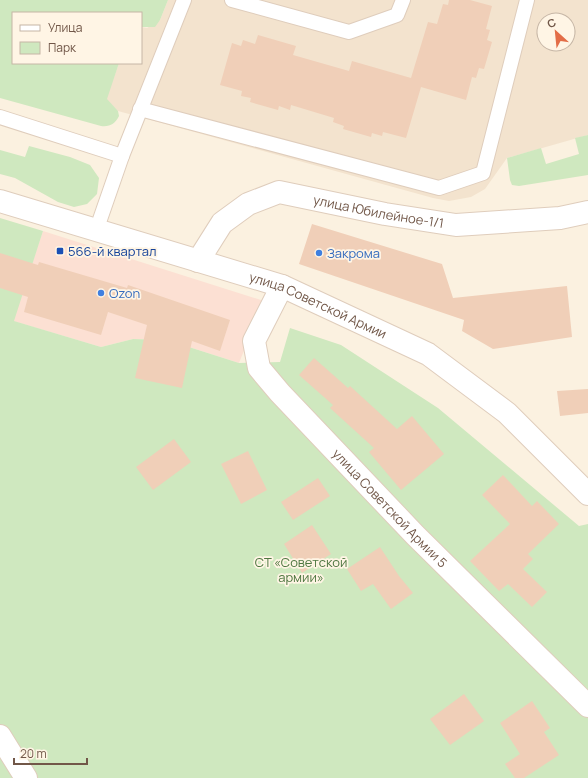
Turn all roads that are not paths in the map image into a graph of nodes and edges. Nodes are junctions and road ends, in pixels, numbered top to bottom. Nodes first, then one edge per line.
1 (184, 0) edge
2 (232, 0) edge
3 (403, 0) edge
4 (527, 0) edge
5 (140, 109) junction
6 (0, 117) edge
7 (122, 156) junction
8 (0, 201) edge
9 (588, 212) edge
10 (96, 231) junction
11 (198, 261) junction
12 (282, 286) junction
13 (588, 494) edge
14 (588, 706) edge
15 (0, 736) edge
16 (26, 778) edge

1 - 5 lane
2 - 3 lane
4 - 5 lane
5 - 7 lane
6 - 7 lane
7 - 10 lane
8 - 10 street, улица Советской Армии
9 - 11 street, улица Юбилейное-1/1
10 - 11 street, улица Советской Армии
11 - 12 street, улица Советской Армии
12 - 13 street, улица Советской Армии
12 - 14 street, улица Советской Армии 5
15 - 16 street

